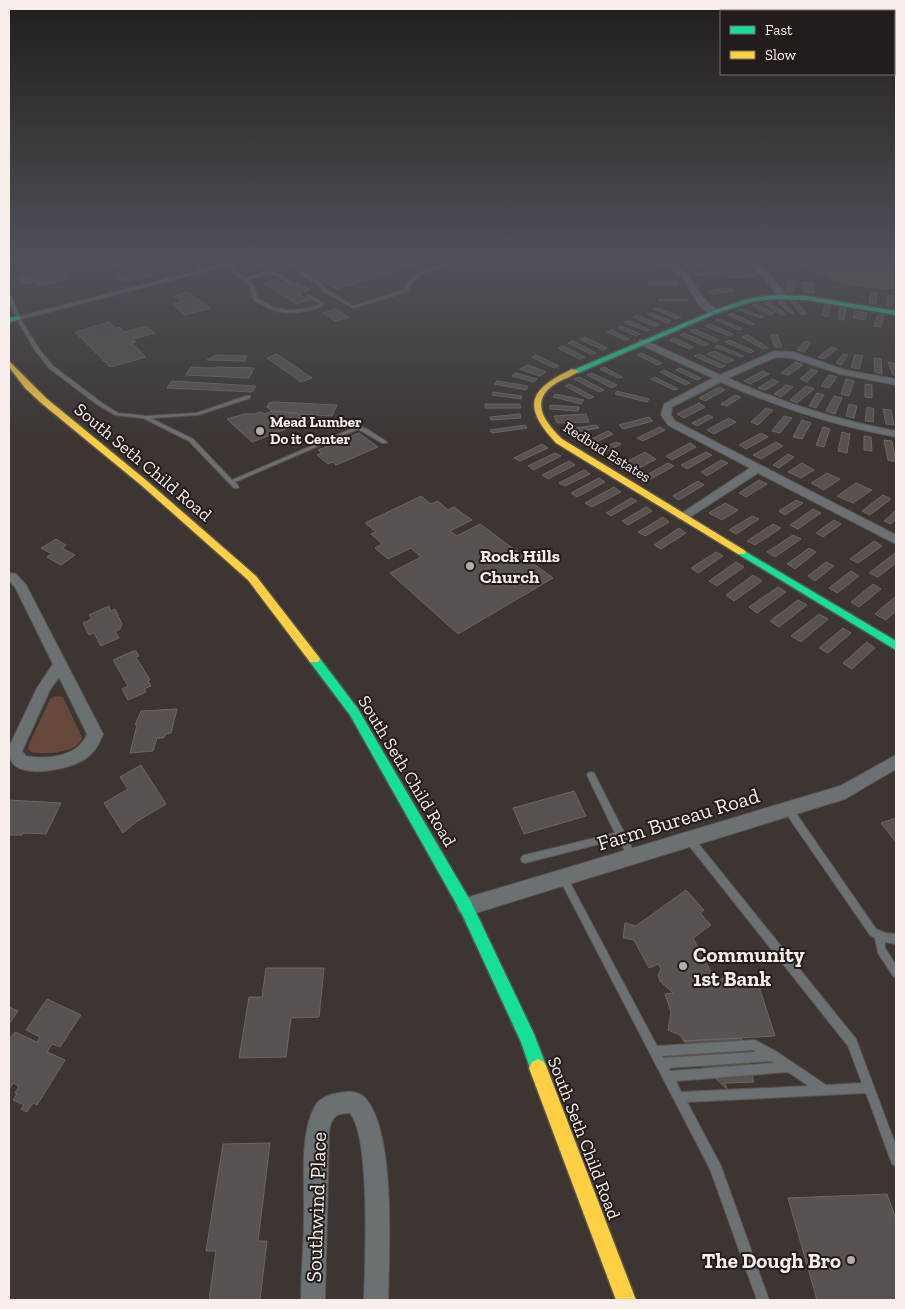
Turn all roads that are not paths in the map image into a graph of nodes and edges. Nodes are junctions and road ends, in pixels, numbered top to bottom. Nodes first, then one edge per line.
1 (14, 320) edge
2 (695, 320) edge
3 (642, 342) junction
4 (9, 363) edge
5 (719, 378) junction
6 (896, 382) edge
7 (248, 397) dead end
8 (144, 417) junction
9 (896, 434) edge
10 (384, 442) dead end
11 (758, 468) junction
12 (231, 482) junction
13 (236, 487) dead end
14 (683, 517) junction
15 (896, 540) edge
16 (9, 577) edge
17 (896, 646) edge
18 (60, 664) junction
19 (896, 761) edge
20 (591, 775) dead end
21 (788, 809) junction
22 (621, 835) junction
23 (690, 840) junction
24 (632, 857) junction
25 (526, 859) dead end
26 (562, 878) junction
27 (466, 906) junction
28 (879, 936) junction
29 (896, 939) edge
30 (896, 973) edge
31 (654, 1051) junction
32 (773, 1056) junction
33 (661, 1063) junction
34 (790, 1067) junction
35 (667, 1076) junction
36 (869, 1088) junction
37 (826, 1090) junction
38 (679, 1097) junction
39 (896, 1160) edge
40 (313, 1300) edge
41 (376, 1300) edge
42 (626, 1300) edge
43 (763, 1300) edge

1 - 8 lane
2 - 3 street, Redbud Estates
3 - 5 street
3 - 14 street, Redbud Estates
4 - 27 street, South Seth Child Road
5 - 6 street
5 - 9 street
5 - 11 street
7 - 8 lane
8 - 12 lane
10 - 12 lane
11 - 14 street
11 - 15 street
12 - 13 lane
14 - 17 street, Redbud Estates
16 - 18 street
18 - 18 street
19 - 21 street, Farm Bureau Road
20 - 22 lane
21 - 23 street, Farm Bureau Road
21 - 28 lane
22 - 24 lane
22 - 25 lane
23 - 24 street, Farm Bureau Road
23 - 36 lane
24 - 26 street, Farm Bureau Road
26 - 27 street, Farm Bureau Road
26 - 31 lane
27 - 42 street, South Seth Child Road
28 - 29 lane
28 - 30 lane
31 - 32 lane
31 - 33 lane
32 - 33 lane
32 - 34 lane
33 - 35 lane
34 - 35 lane
34 - 37 lane
35 - 38 lane
36 - 37 lane
36 - 39 lane
37 - 38 lane
38 - 43 lane
40 - 41 street, Southwind Place

